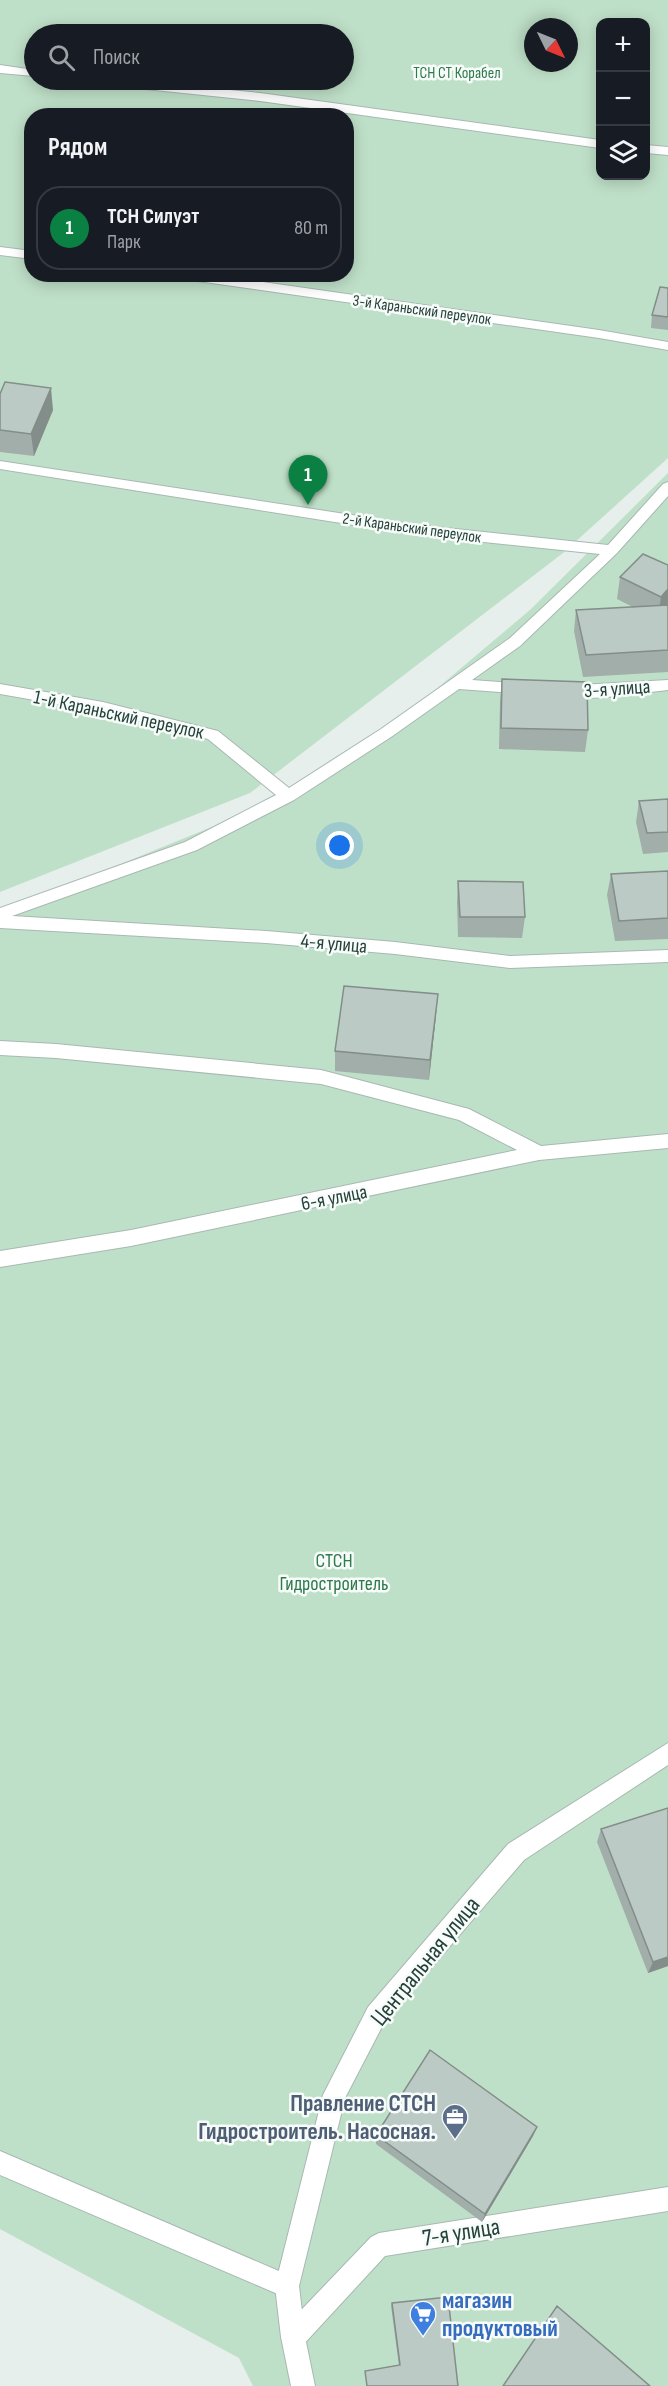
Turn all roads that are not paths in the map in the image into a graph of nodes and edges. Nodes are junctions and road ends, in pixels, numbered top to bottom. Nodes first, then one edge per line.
1 (0, 69) edge
2 (24, 72) edge
3 (193, 90) edge
4 (337, 108) edge
5 (354, 110) edge
6 (596, 144) edge
7 (650, 149) edge
8 (668, 151) edge
9 (0, 250) edge
10 (24, 254) edge
11 (232, 282) edge
12 (668, 346) edge
13 (0, 465) edge
14 (668, 486) edge
15 (612, 550) junction
16 (459, 684) junction
17 (668, 685) edge
18 (0, 689) edge
19 (288, 796) junction
20 (0, 914) edge
21 (0, 922) edge
22 (668, 956) edge
23 (0, 1048) edge
24 (668, 1141) edge
25 (539, 1153) junction
26 (0, 1258) edge
27 (668, 1753) edge
28 (0, 2163) edge
29 (668, 2199) edge
30 (287, 2286) junction
31 (293, 2337) junction
32 (303, 2386) edge

1 - 2 street
3 - 4 street
5 - 6 street
7 - 8 street
9 - 10 street
11 - 12 street, 3-й Караньский переулок
13 - 15 street, 2-й Караньский переулок
14 - 15 street
15 - 16 street
16 - 17 street, 3-я улица
16 - 19 street
18 - 19 street, 1-й Караньский переулок
19 - 20 street
21 - 22 street, 4-я улица
23 - 25 street
24 - 25 street, 6-я улица
25 - 26 street, 6-я улица
27 - 30 street, Центральная улица
28 - 30 street
29 - 31 street, 7-я улица
30 - 31 street
31 - 32 street

